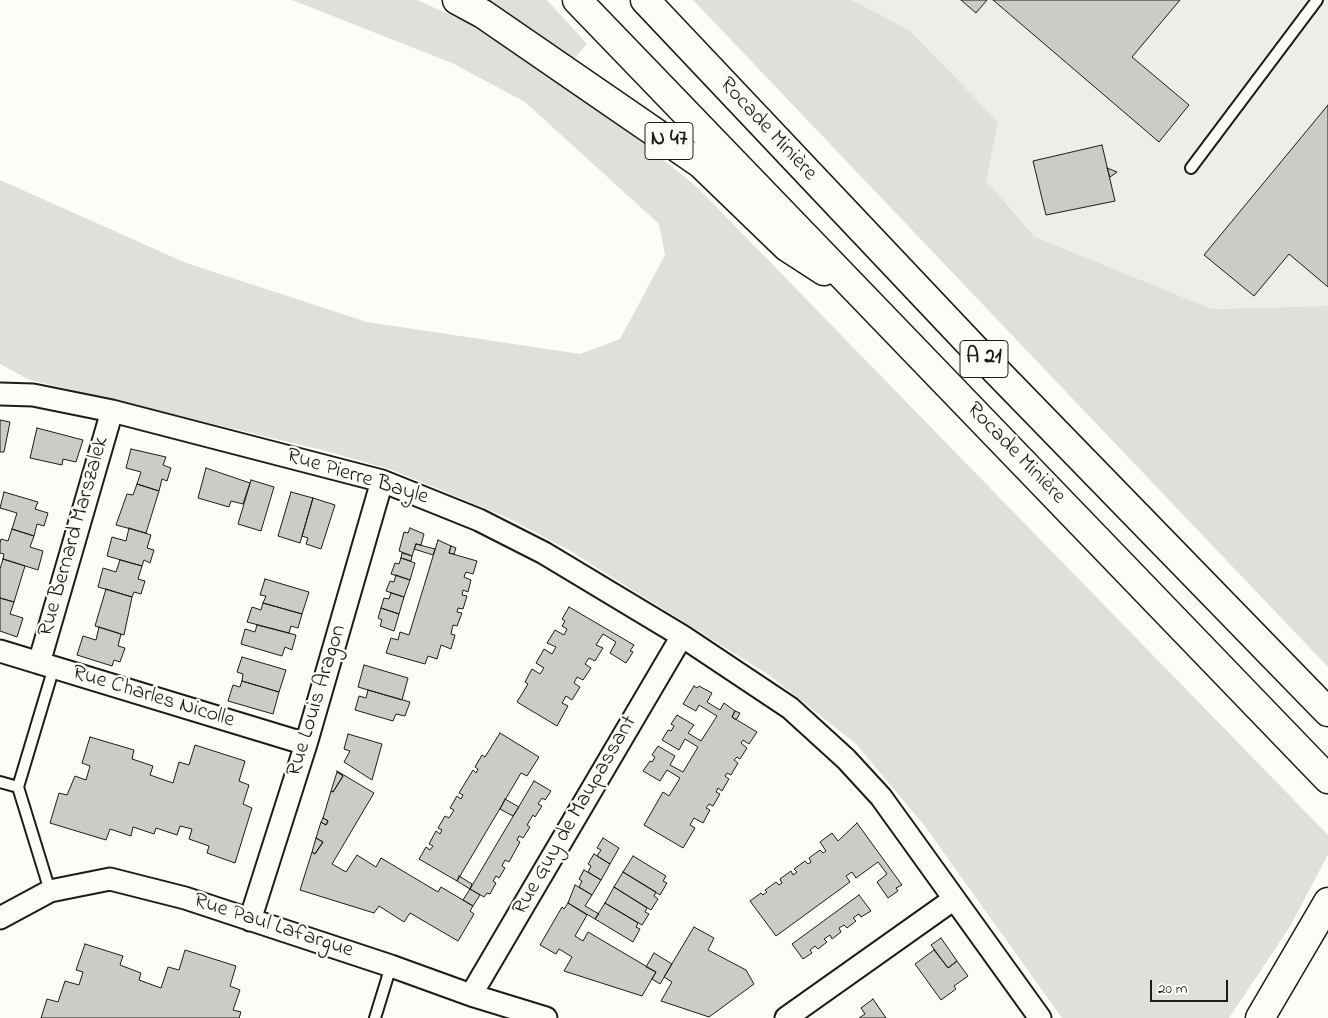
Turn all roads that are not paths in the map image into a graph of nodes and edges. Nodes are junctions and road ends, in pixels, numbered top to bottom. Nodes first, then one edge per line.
1 (457, 0) edge
2 (577, 0) edge
3 (646, 0) edge
4 (1317, 0) edge
5 (1191, 168) dead end
6 (866, 300) junction
7 (0, 379) edge
8 (0, 394) edge
9 (33, 395) junction
10 (112, 411) junction
11 (382, 481) junction
12 (682, 636) junction
13 (0, 651) edge
14 (46, 665) junction
15 (1328, 712) edge
16 (306, 744) junction
17 (1328, 779) edge
18 (0, 782) edge
19 (18, 788) junction
20 (50, 891) junction
21 (954, 899) junction
22 (1328, 902) edge
23 (0, 918) edge
24 (250, 920) junction
25 (391, 966) junction
26 (471, 995) junction
27 (374, 1018) edge
28 (546, 1018) edge
29 (786, 1018) edge
30 (1040, 1018) edge
31 (1260, 1018) edge

1 - 6 main road, N 47
2 - 6 main road, Rocade Minière / A 21
3 - 15 main road, Rocade Minière / A 21
4 - 5 lane
6 - 17 main road, Rocade Minière / A 21
7 - 9 street, Rue Pierre Bayle
8 - 9 street, Rue Pierre Bayle
9 - 10 street, Rue Pierre Bayle
10 - 11 street, Rue Pierre Bayle
10 - 14 street, Rue Bernard Marszalek
11 - 12 street, Rue Pierre Bayle
11 - 16 street, Rue Louis Aragon
12 - 21 street, Rue Pierre Bayle
12 - 26 street, Rue Guy de Maupassant
13 - 14 street, Rue Charles Nicolle
14 - 16 street, Rue Charles Nicolle
14 - 19 lane
16 - 24 street, Rue Louis Aragon
18 - 19 lane
19 - 20 lane
20 - 23 street, Rue Paul Lafargue
20 - 24 street, Rue Paul Lafargue
21 - 29 street
21 - 30 street, Rue Pierre Bayle
22 - 31 main road
24 - 25 street, Rue Paul Lafargue
25 - 26 street, Rue Paul Lafargue
25 - 27 lane
26 - 28 street, Rue Paul Lafargue

